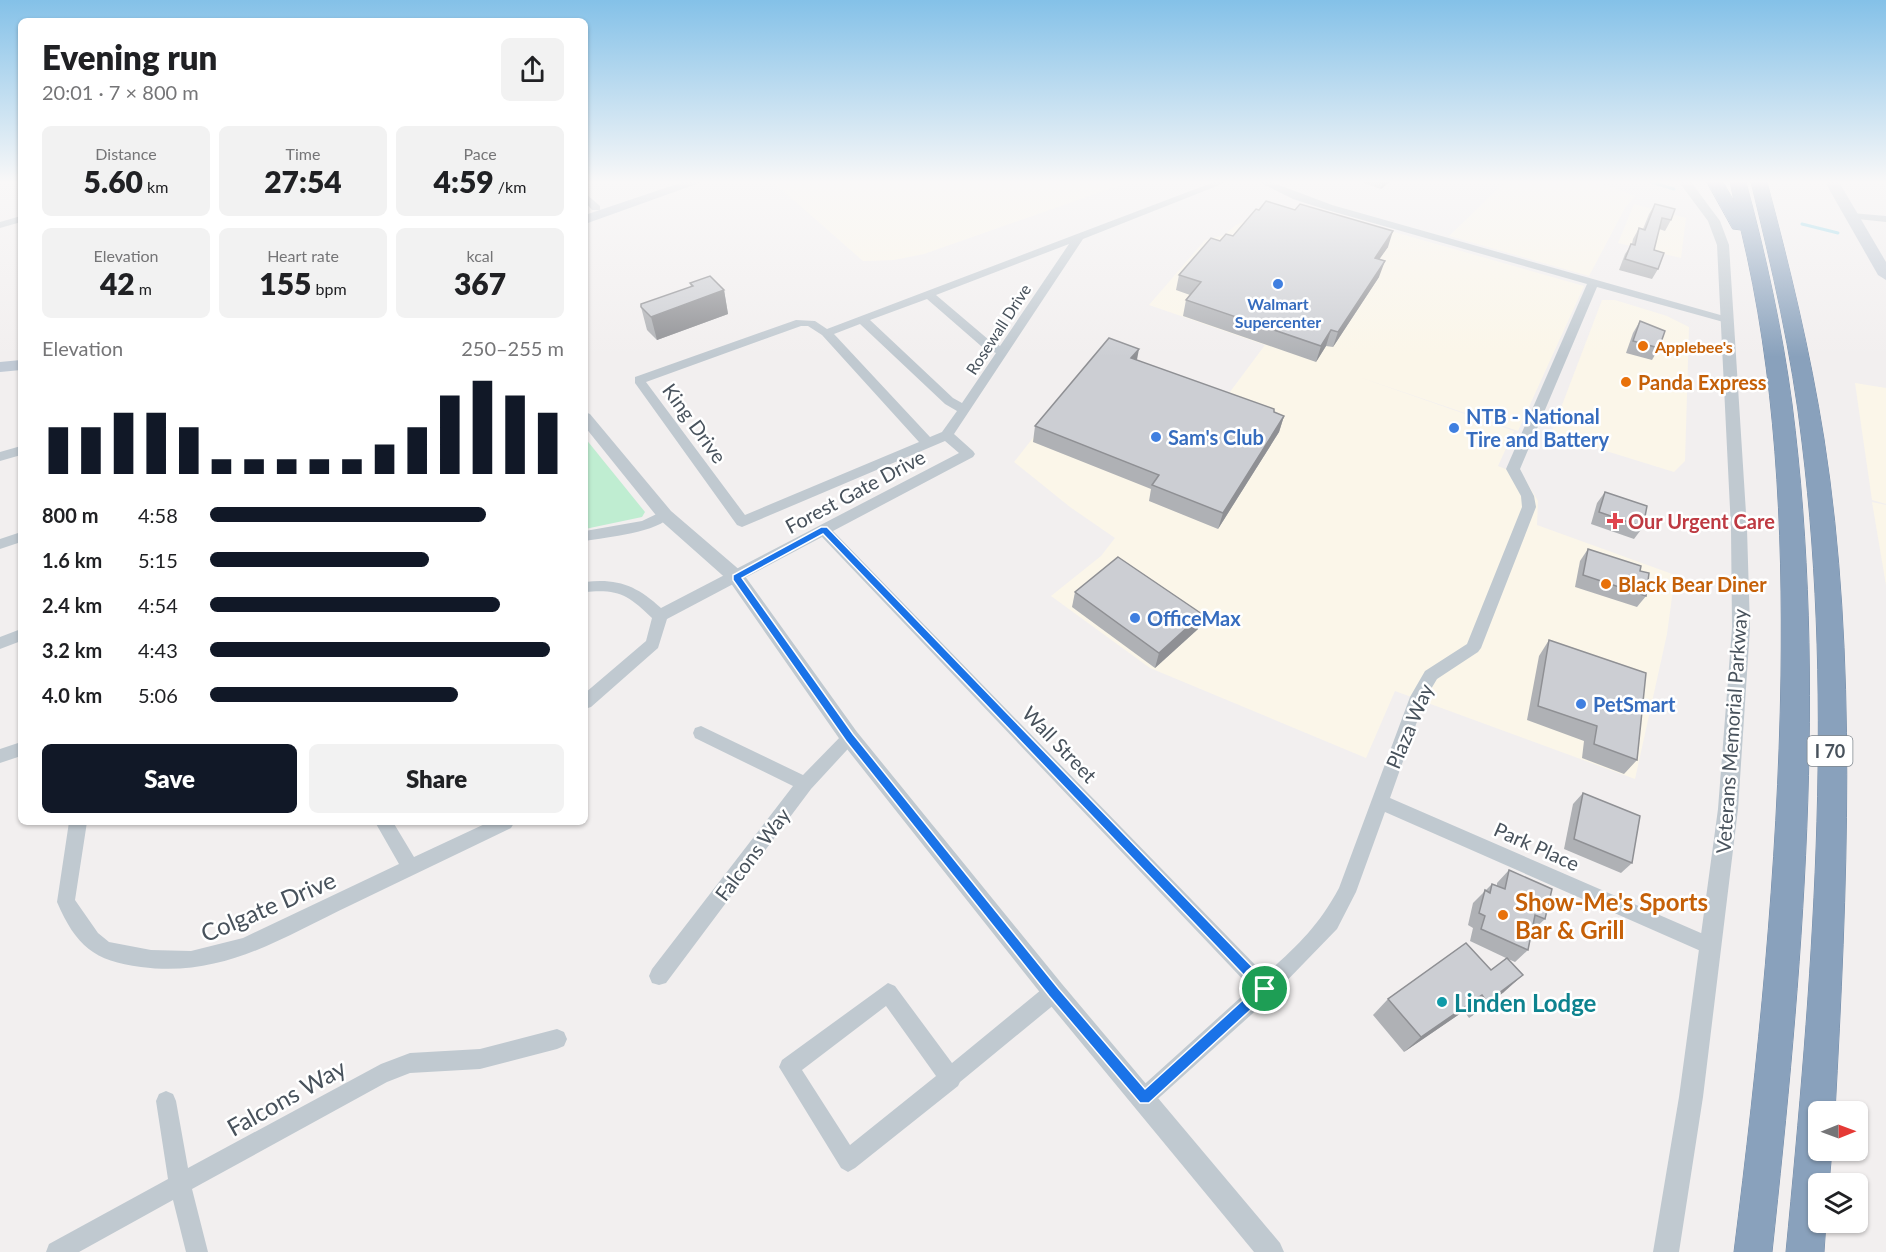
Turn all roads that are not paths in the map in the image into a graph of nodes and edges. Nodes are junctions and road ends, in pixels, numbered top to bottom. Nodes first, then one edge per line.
1 (1070, 240) edge
2 (1077, 240) edge
3 (1448, 240) edge
4 (1721, 240) edge
5 (1745, 240) edge
6 (1752, 240) edge
7 (1775, 240) edge
8 (1780, 240) edge
9 (1866, 240) edge
10 (1779, 254) junction
11 (1886, 275) edge
12 (1762, 280) junction
13 (1593, 282) junction
14 (928, 294) junction
15 (862, 319) junction
16 (1727, 320) junction
17 (826, 333) junction
18 (1003, 352) junction
19 (18, 356) edge
20 (0, 358) edge
21 (18, 365) edge
22 (0, 367) edge
23 (965, 410) junction
24 (588, 421) edge
25 (947, 435) junction
26 (928, 443) junction
27 (18, 451) edge
28 (0, 457) edge
29 (665, 515) junction
30 (824, 530) junction
31 (588, 535) edge
32 (18, 538) edge
33 (0, 544) edge
34 (736, 577) junction
35 (588, 587) edge
36 (660, 616) junction
37 (18, 636) edge
38 (0, 643) edge
39 (588, 699) edge
40 (701, 733) dead end
41 (850, 738) junction
42 (18, 750) edge
43 (0, 756) edge
44 (805, 784) junction
45 (1379, 801) junction
46 (78, 825) edge
47 (386, 825) edge
48 (501, 825) edge
49 (411, 869) junction
50 (1710, 946) junction
51 (659, 976) dead end
52 (1265, 989) junction
53 (1054, 992) junction
54 (557, 1039) dead end
55 (951, 1079) junction
56 (1144, 1098) junction
57 (166, 1101) dead end
58 (180, 1184) junction
59 (57, 1252) edge
60 (197, 1252) edge
61 (1271, 1252) edge
62 (1666, 1252) edge
63 (1753, 1252) edge
64 (1805, 1252) edge

1 - 14 street
2 - 18 street, Rosewall Drive
3 - 13 street
4 - 16 street, Veterans Memorial Parkway
5 - 12 highway
6 - 12 highway, I 70
7 - 10 highway, I 70
8 - 10 highway
9 - 11 main road
10 - 64 highway, I 70
12 - 63 highway, I 70
13 - 16 street
13 - 45 street, Plaza Way
14 - 15 street
14 - 18 street
15 - 17 street
15 - 23 street
16 - 50 street, Veterans Memorial Parkway
17 - 26 street, King Drive
17 - 26 street, King Drive
18 - 23 street, Rosewall Drive
19 - 20 main road
21 - 22 main road
23 - 25 street, Rosewall Drive
24 - 29 street
25 - 26 street
25 - 30 street, Forest Gate Drive
27 - 28 street
29 - 31 street
29 - 34 street
30 - 34 street, Forest Gate Drive
30 - 52 street, Wall Street
32 - 33 street
34 - 36 street, Forest Gate Drive
34 - 41 street
35 - 36 street
36 - 39 street
37 - 38 street
40 - 44 street
41 - 44 street, Falcons Way
41 - 53 street
42 - 43 street
44 - 51 street, Falcons Way
45 - 50 street, Park Place
45 - 52 street, Plaza Way
46 - 49 street, Colgate Drive
47 - 49 street
48 - 49 street, Colgate Drive
50 - 62 street, Veterans Memorial Parkway
52 - 56 street, Plaza Way
53 - 55 street
53 - 56 street
54 - 58 street, Falcons Way
55 - 55 street
56 - 61 street
57 - 58 street
58 - 59 street, Falcons Way
58 - 60 street

